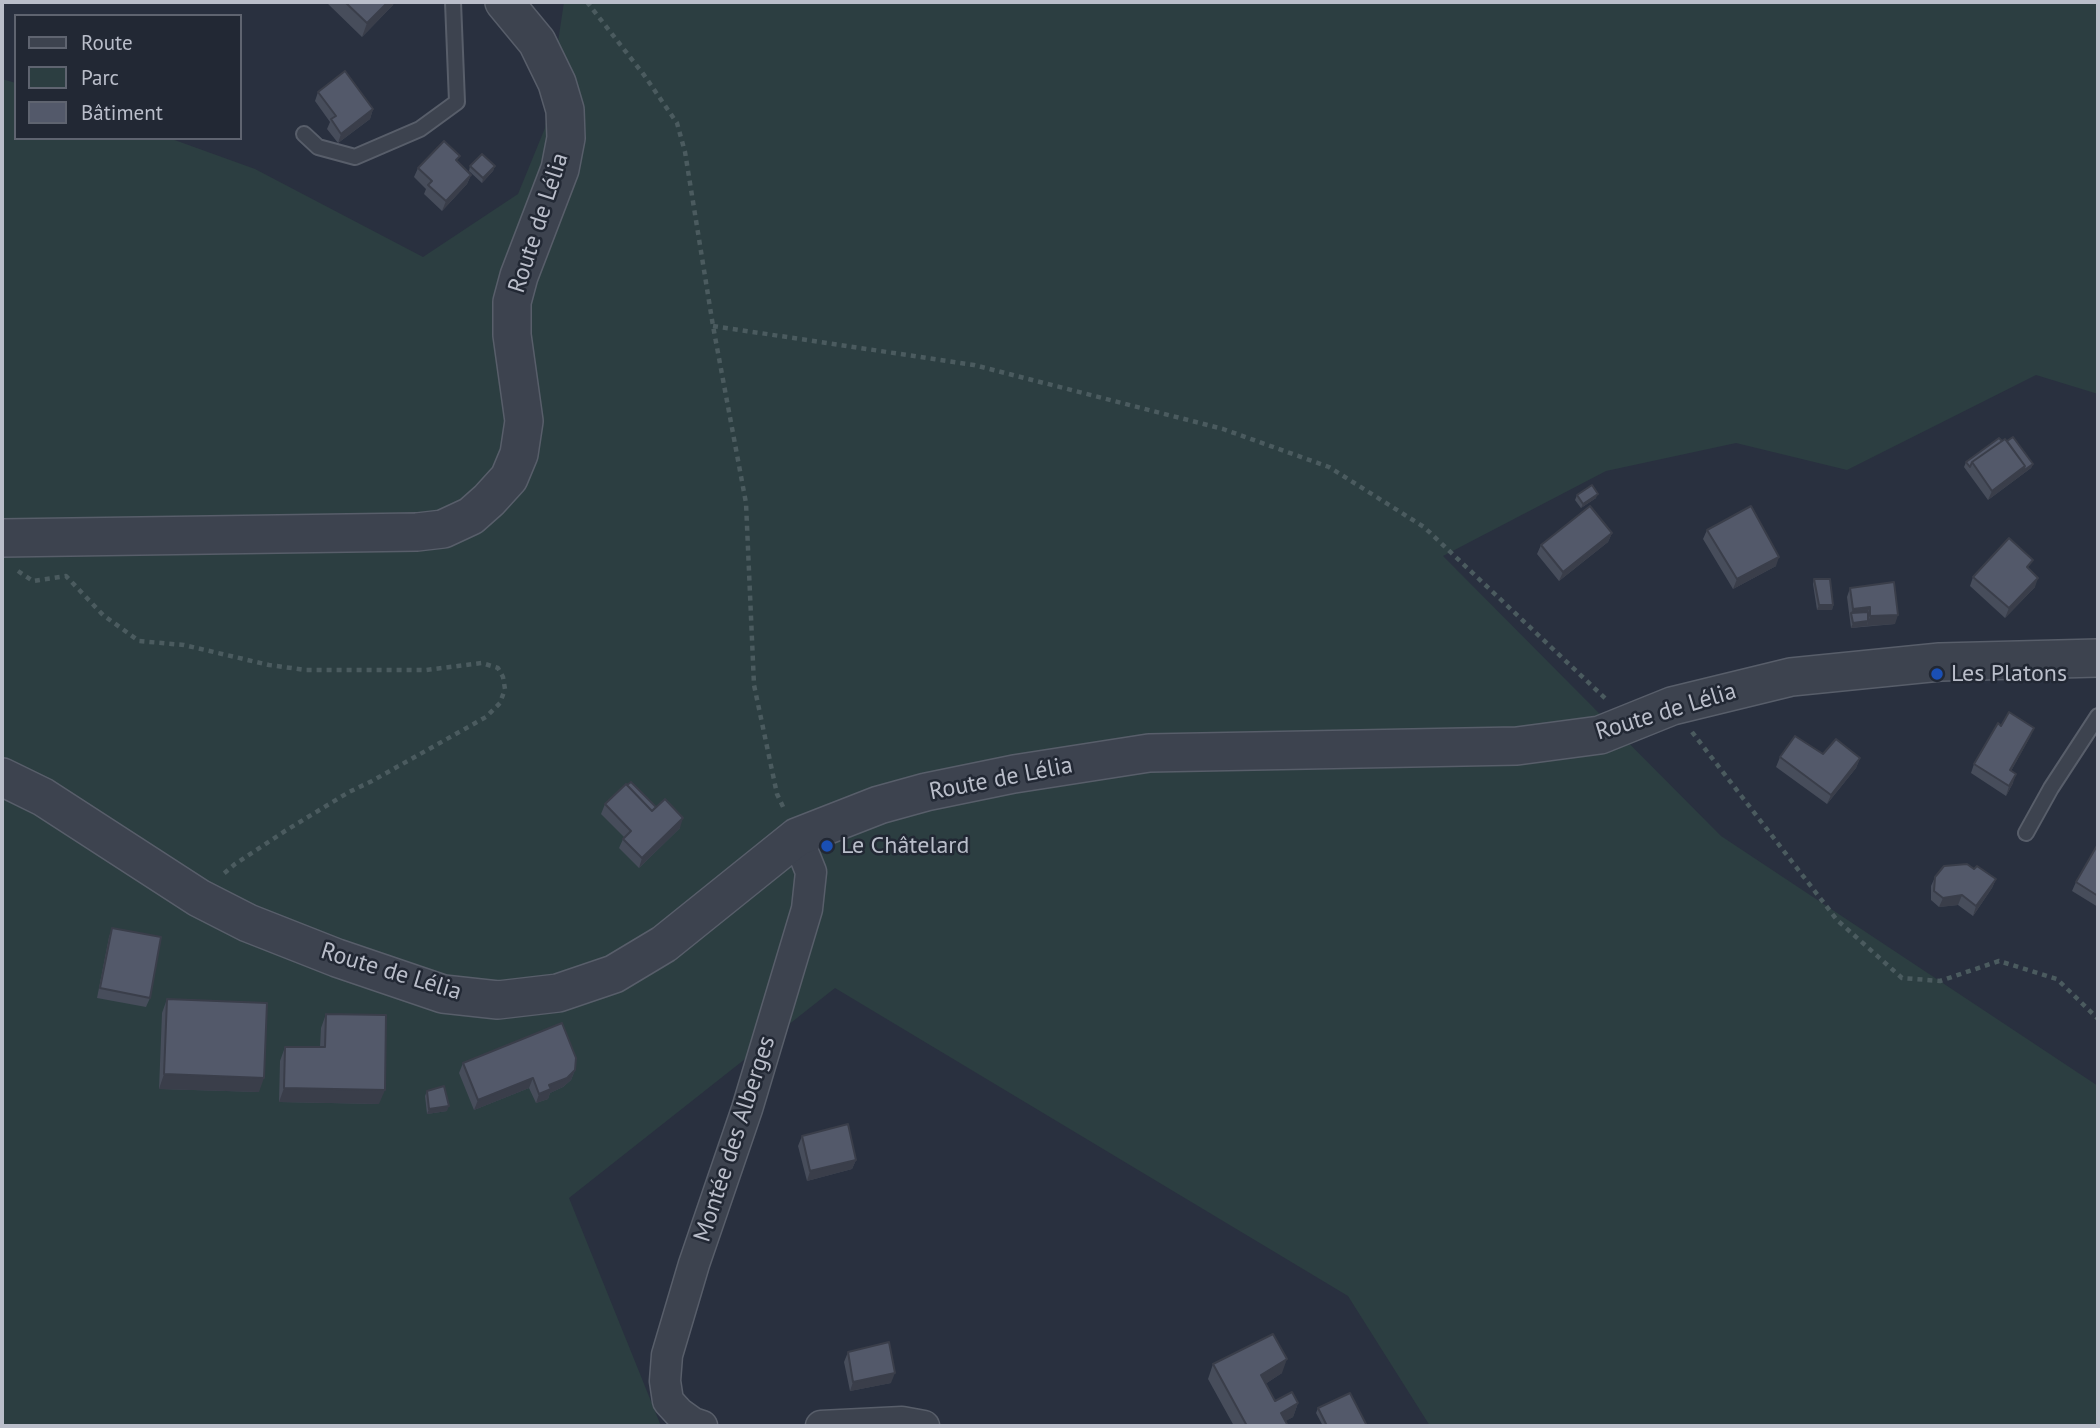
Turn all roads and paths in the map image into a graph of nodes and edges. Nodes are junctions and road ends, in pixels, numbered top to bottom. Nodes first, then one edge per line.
1 (453, 2) edge
2 (504, 2) edge
3 (587, 2) edge
4 (304, 134) dead end
5 (713, 326) junction
6 (7, 552) edge
7 (2098, 658) edge
8 (1672, 706) junction
9 (2098, 716) edge
10 (1631, 723) junction
11 (2, 778) edge
12 (2026, 833) dead end
13 (797, 837) junction
14 (199, 898) junction
15 (2098, 1019) edge
16 (702, 1426) edge
17 (821, 1426) edge
18 (923, 1426) edge

1 - 4 lane
2 - 6 street, Route de Lélia
3 - 5 path
5 - 10 path
5 - 13 path
6 - 14 path
7 - 8 street, Route de Lélia
8 - 10 street, Route de Lélia
8 - 15 path
9 - 12 lane
10 - 13 street, Route de Lélia
11 - 14 street, Route de Lélia
13 - 14 street, Route de Lélia
13 - 16 street, Montée des Alberges
17 - 18 street

